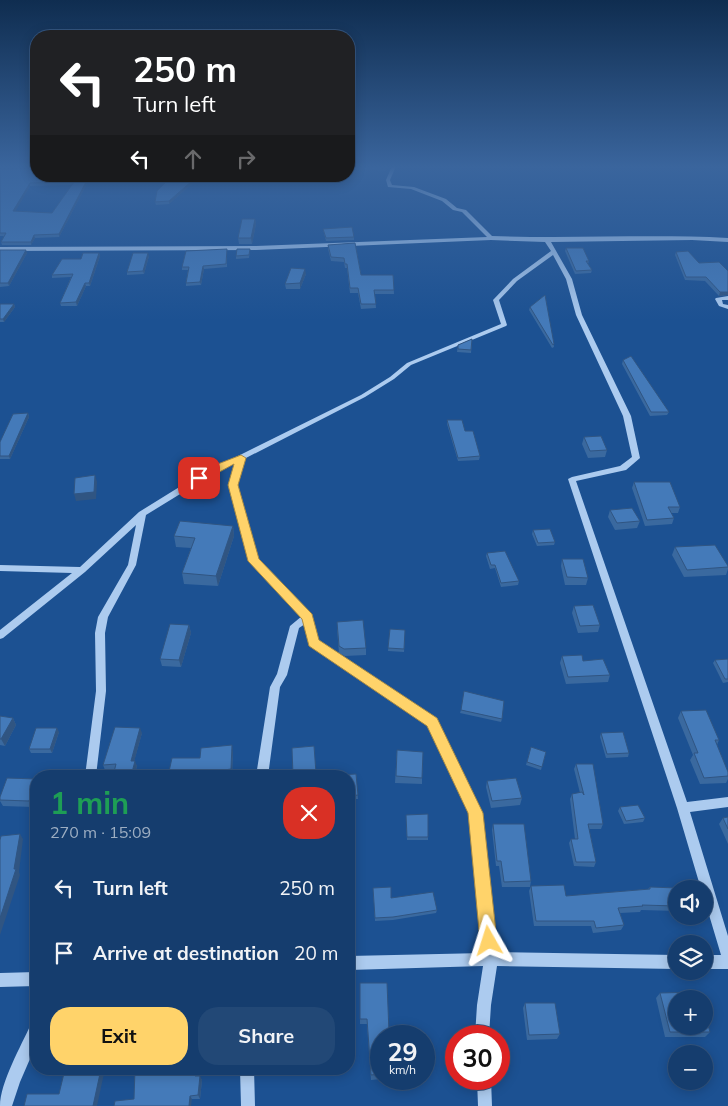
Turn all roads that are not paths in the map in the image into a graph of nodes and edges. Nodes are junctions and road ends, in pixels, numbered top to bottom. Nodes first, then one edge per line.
1 (471, 218) edge
2 (491, 238) junction
3 (547, 240) junction
4 (728, 240) edge
5 (0, 249) edge
6 (553, 252) junction
7 (728, 298) edge
8 (728, 307) edge
9 (241, 458) junction
10 (142, 514) junction
11 (0, 568) edge
12 (82, 570) junction
13 (308, 617) junction
14 (0, 635) edge
15 (92, 770) edge
16 (263, 770) edge
17 (728, 802) edge
18 (683, 808) junction
19 (728, 958) edge
20 (491, 959) junction
21 (668, 962) edge
22 (713, 962) edge
23 (728, 962) edge
24 (355, 963) edge
25 (30, 979) edge
26 (0, 980) edge
27 (483, 1025) edge
28 (30, 1043) edge
29 (247, 1075) edge
30 (484, 1090) edge
31 (5, 1106) edge
32 (248, 1106) edge
33 (485, 1106) edge

1 - 2 street
2 - 3 street
2 - 5 street
3 - 4 street
3 - 6 street
6 - 9 street
6 - 18 street
7 - 8 street
9 - 10 street
9 - 13 street
10 - 12 street
10 - 15 street
11 - 12 street
12 - 14 street
13 - 16 street
13 - 20 street
17 - 18 street
18 - 19 street
20 - 21 street
20 - 24 street
20 - 27 street
22 - 23 street
25 - 26 street
28 - 31 street
29 - 32 street
30 - 33 street

